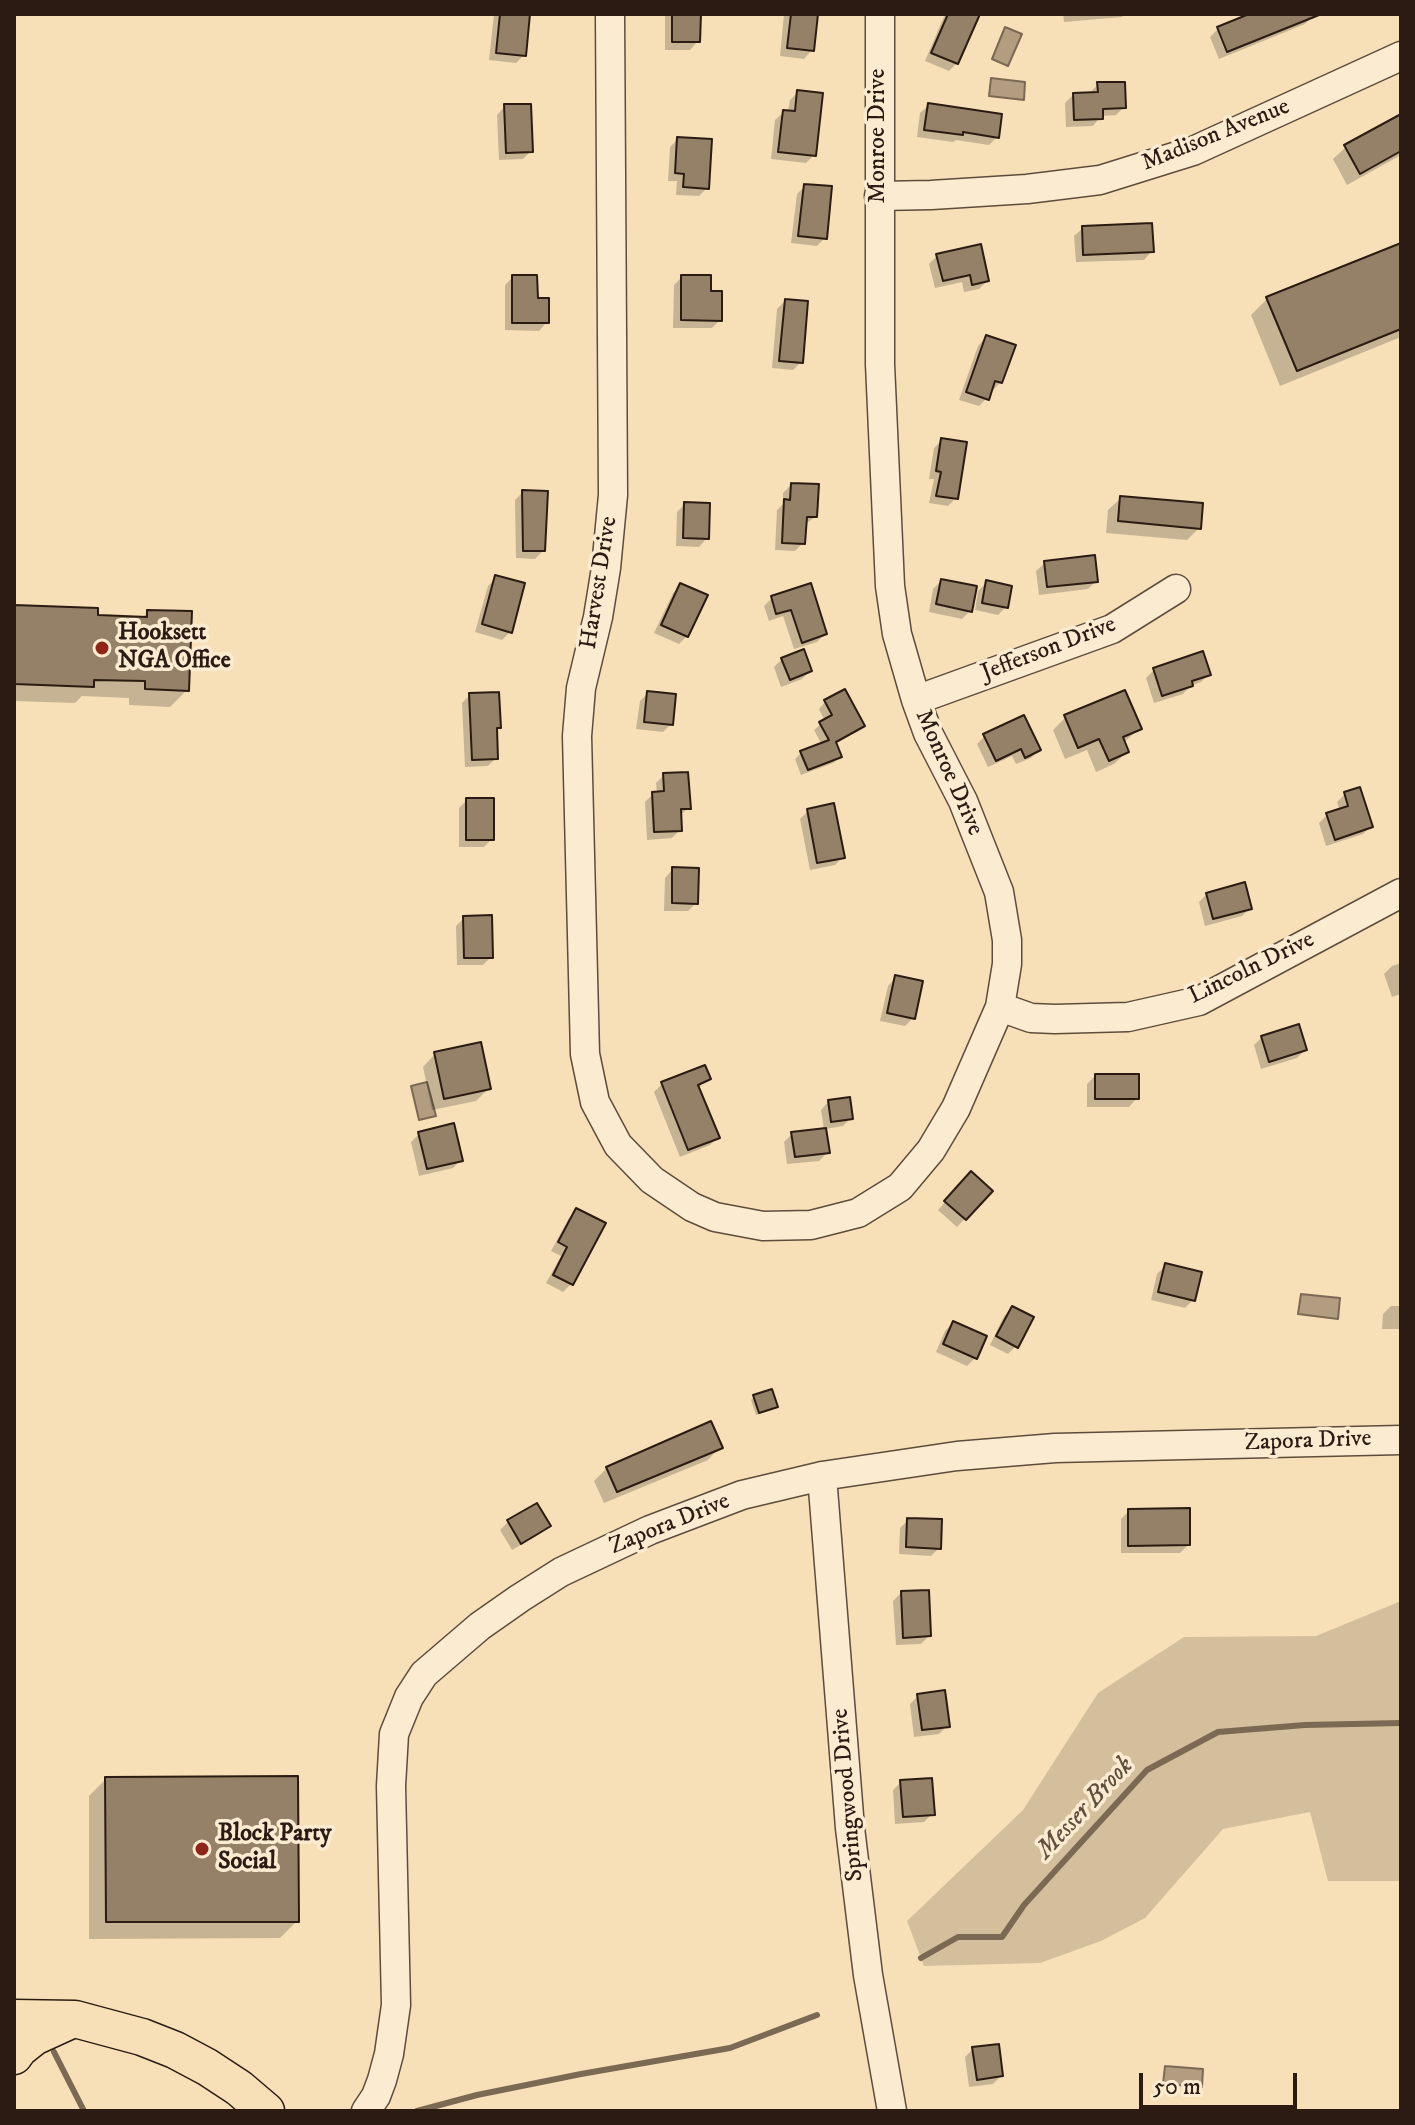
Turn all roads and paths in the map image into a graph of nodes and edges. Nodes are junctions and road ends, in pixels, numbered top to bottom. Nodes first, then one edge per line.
1 (610, 14) edge
2 (880, 14) edge
3 (1401, 56) edge
4 (879, 196) junction
5 (1176, 589) dead end
6 (916, 700) junction
7 (1401, 893) edge
8 (1000, 1007) junction
9 (618, 1145) joint
10 (1401, 1440) edge
11 (822, 1476) junction
12 (14, 1989) edge
13 (14, 2018) edge
14 (75, 2019) junction
15 (14, 2056) edge
16 (266, 2111) edge
17 (366, 2111) edge
18 (892, 2111) edge

1 - 9 street, Harvest Drive
2 - 4 street, Monroe Drive
3 - 4 street, Madison Avenue
4 - 6 street, Monroe Drive
5 - 6 street, Jefferson Drive
6 - 8 street, Monroe Drive
7 - 8 street, Lincoln Drive
8 - 9 street, Monroe Drive
10 - 11 street, Zapora Drive
11 - 17 street, Zapora Drive
11 - 18 street, Springwood Drive
12 - 14 main road
13 - 14 main road
14 - 15 main road
14 - 16 main road

